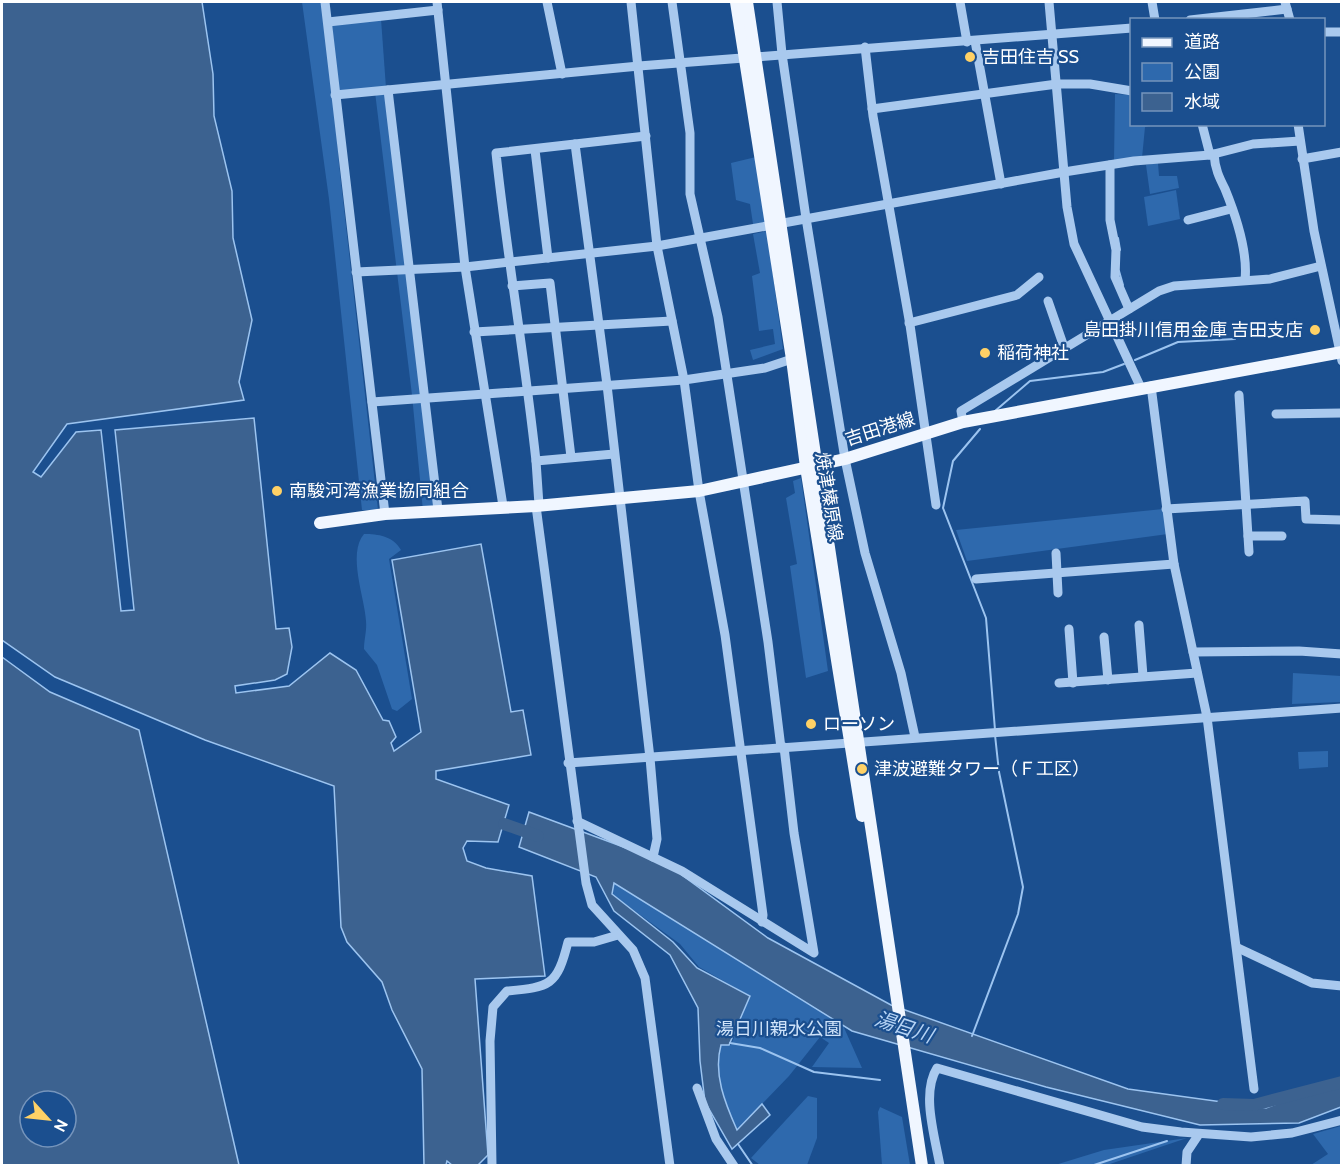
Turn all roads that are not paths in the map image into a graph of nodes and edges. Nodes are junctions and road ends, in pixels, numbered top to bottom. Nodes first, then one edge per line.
1 (325, 2) edge
2 (547, 2) edge
3 (631, 2) edge
4 (672, 2) edge
5 (736, 2) edge
6 (747, 2) edge
7 (777, 2) edge
8 (960, 2) edge
9 (1049, 2) edge
10 (1152, 2) edge
11 (1286, 5) edge
12 (438, 6) edge
13 (1256, 6) edge
14 (1155, 18) edge
15 (1199, 18) edge
16 (328, 22) junction
17 (1130, 28) edge
18 (1325, 32) edge
19 (1341, 32) edge
20 (1053, 35) junction
21 (971, 42) junction
22 (865, 47) junction
23 (782, 54) junction
24 (749, 57) junction
25 (682, 63) junction
26 (639, 66) junction
27 (561, 74) junction
28 (1058, 84) junction
29 (445, 85) junction
30 (388, 90) junction
31 (984, 92) junction
32 (1130, 92) edge
33 (335, 95) junction
34 (872, 109) junction
35 (1203, 126) edge
36 (1298, 126) edge
37 (646, 136) junction
38 (1300, 141) junction
39 (575, 144) junction
40 (535, 150) junction
41 (1212, 155) junction
42 (1341, 155) edge
43 (1302, 159) junction
44 (1110, 165) junction
45 (1064, 172) junction
46 (1000, 184) junction
47 (887, 202) junction
48 (1231, 209) junction
49 (806, 218) junction
50 (1188, 220) dead end
51 (776, 224) junction
52 (699, 239) junction
53 (657, 246) junction
54 (588, 255) junction
55 (548, 258) junction
56 (507, 262) junction
57 (1321, 266) junction
58 (465, 267) junction
59 (410, 270) junction
60 (356, 272) junction
61 (1040, 278) dead end
62 (1245, 280) junction
63 (512, 286) junction
64 (1048, 302) dead end
65 (1129, 309) junction
66 (1110, 320) junction
67 (672, 321) junction
68 (909, 323) junction
69 (599, 326) junction
70 (556, 327) junction
71 (519, 330) junction
72 (474, 332) junction
73 (1064, 347) junction
74 (1341, 355) edge
75 (792, 359) junction
76 (726, 375) junction
77 (684, 380) junction
78 (607, 385) junction
79 (1146, 387) junction
80 (562, 389) junction
81 (528, 392) junction
82 (484, 394) junction
83 (1239, 395) dead end
84 (424, 400) junction
85 (372, 402) junction
86 (1341, 413) edge
87 (1276, 414) dead end
88 (963, 422) junction
89 (927, 433) junction
90 (614, 454) junction
91 (571, 457) junction
92 (845, 459) junction
93 (536, 461) junction
94 (811, 465) junction
95 (743, 482) junction
96 (699, 491) junction
97 (620, 498) junction
98 (1247, 503) junction
99 (537, 505) junction
100 (936, 505) dead end
101 (502, 507) junction
102 (1166, 509) junction
103 (438, 510) junction
104 (385, 514) junction
105 (1341, 520) edge
106 (320, 523) dead end
107 (1248, 536) junction
108 (1282, 536) dead end
109 (1249, 552) dead end
110 (1056, 553) dead end
111 (1174, 564) junction
112 (1058, 573) junction
113 (976, 579) dead end
114 (1058, 593) dead end
115 (1139, 625) dead end
116 (1069, 629) dead end
117 (1104, 637) dead end
118 (1193, 652) junction
119 (1341, 654) edge
120 (1197, 673) junction
121 (1143, 676) junction
122 (1108, 680) junction
123 (1059, 683) dead end
124 (1073, 683) junction
125 (1341, 708) edge
126 (1207, 717) junction
127 (915, 738) junction
128 (855, 743) junction
129 (783, 748) junction
130 (741, 751) junction
131 (650, 758) junction
132 (568, 763) junction
133 (577, 822) junction
134 (653, 857) junction
135 (762, 922) junction
136 (618, 935) junction
137 (1238, 948) junction
138 (1341, 986) edge
139 (697, 1088) dead end
140 (1254, 1089) dead end
141 (1341, 1120) edge
142 (1199, 1134) junction
143 (492, 1166) edge
144 (670, 1166) edge
145 (734, 1166) edge
146 (921, 1166) edge
147 (940, 1166) edge
148 (1186, 1166) edge

1 - 16 street
2 - 27 street
3 - 26 street
4 - 25 street
5 - 24 main road, 焼津榛原線
6 - 24 main road, 焼津榛原線
7 - 23 street
8 - 21 street
9 - 20 street
10 - 14 street
11 - 13 street
12 - 16 street
12 - 29 street
13 - 15 street
16 - 33 street
17 - 20 street
18 - 19 street
20 - 21 street
20 - 28 street
21 - 22 street
21 - 31 street
22 - 23 street
22 - 34 street
23 - 24 street
23 - 49 street
24 - 25 street
24 - 51 main road, 焼津榛原線
25 - 26 street
25 - 52 street
26 - 27 street
26 - 37 street
27 - 29 street
28 - 31 street
28 - 32 street
28 - 45 street
29 - 30 street
29 - 58 street
30 - 33 street
30 - 59 street
31 - 34 street
31 - 46 street
33 - 60 street
34 - 47 street
35 - 41 street
36 - 38 street
37 - 39 street
37 - 53 street
38 - 41 street
38 - 43 street
39 - 40 street
39 - 54 street
40 - 55 street
40 - 56 street
41 - 44 street
41 - 48 street
42 - 43 street
43 - 57 street
44 - 45 street
44 - 65 street
45 - 46 street
45 - 66 street
46 - 47 street
47 - 49 street
47 - 68 street
48 - 50 street
48 - 62 street
49 - 51 street
49 - 92 street
51 - 52 street
51 - 75 main road, 焼津榛原線
51 - 94 main road, 焼津榛原線
52 - 53 street
52 - 76 street
53 - 54 street
53 - 67 street
54 - 55 street
54 - 69 street
55 - 56 street
56 - 58 street
56 - 63 street
57 - 62 street
57 - 74 street
58 - 59 street
58 - 72 street
59 - 60 street
59 - 84 street
60 - 85 street
61 - 68 street
62 - 65 street
63 - 70 street
63 - 71 street
64 - 73 street
65 - 66 street
66 - 73 street
66 - 79 street
67 - 69 street
67 - 77 street
68 - 89 street
69 - 70 street
69 - 78 street
70 - 71 street
70 - 80 street
71 - 72 street
71 - 81 street
72 - 82 street
73 - 88 street
74 - 79 main road, 吉田港線
75 - 76 street
75 - 94 main road, 焼津榛原線
76 - 77 street
76 - 95 street
77 - 78 street
77 - 96 street
78 - 80 street
78 - 90 street
79 - 88 main road, 吉田港線
79 - 102 street
80 - 81 street
80 - 91 street
81 - 82 street
81 - 93 street
82 - 84 street
82 - 101 street
83 - 98 street
84 - 85 street
84 - 103 street
85 - 104 street
86 - 87 street
88 - 89 main road, 吉田港線
89 - 92 main road, 吉田港線
89 - 100 street
90 - 91 street
90 - 97 street
91 - 93 street
92 - 94 main road, 吉田港線
92 - 127 street
93 - 99 street
94 - 95 main road, 吉田港線
94 - 128 main road, 焼津榛原線
95 - 96 main road, 吉田港線
95 - 129 street
96 - 97 main road, 吉田港線
96 - 130 street
97 - 99 main road, 吉田港線
97 - 131 street
98 - 102 street
98 - 105 street
98 - 107 street
99 - 101 main road, 吉田港線
99 - 132 street
101 - 103 main road, 吉田港線
102 - 111 street
103 - 104 main road, 吉田港線
104 - 106 main road, 吉田港線
107 - 108 street
107 - 109 street
110 - 112 street
111 - 112 street
111 - 118 street
112 - 113 street
112 - 114 street
115 - 121 street
116 - 124 street
117 - 122 street
118 - 119 street
118 - 120 street
120 - 121 street
120 - 126 street
121 - 122 street
122 - 124 street
123 - 124 street
125 - 126 street
126 - 127 street
126 - 137 street
127 - 128 street
128 - 129 street
128 - 146 main road, 焼津榛原線
129 - 130 street
129 - 135 street
130 - 131 street
130 - 135 street
131 - 132 street
131 - 134 street
132 - 133 street
133 - 134 street
133 - 136 street
134 - 135 street
136 - 143 street
136 - 144 street
137 - 138 street
137 - 140 street
139 - 145 street
141 - 142 street
142 - 147 street
142 - 148 street

